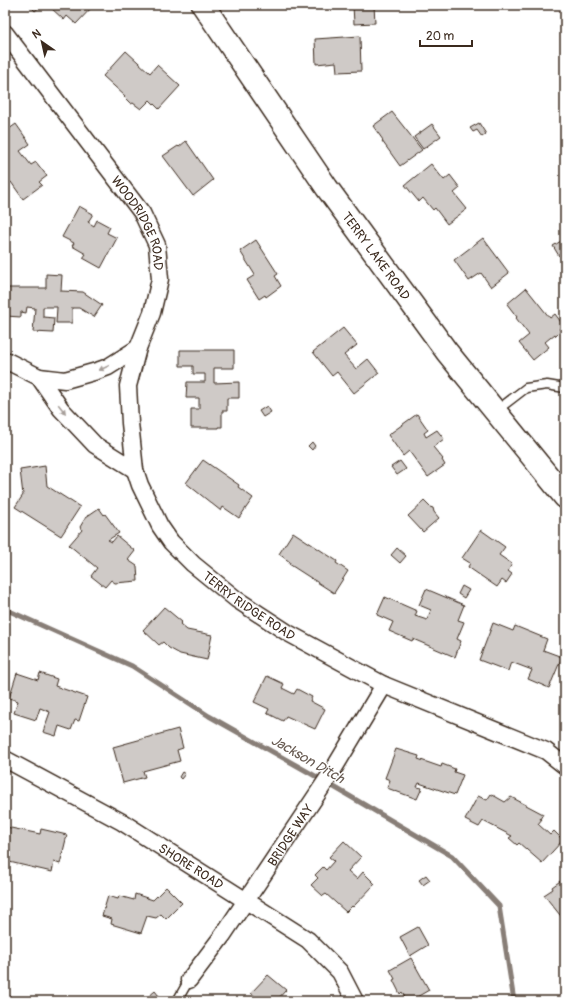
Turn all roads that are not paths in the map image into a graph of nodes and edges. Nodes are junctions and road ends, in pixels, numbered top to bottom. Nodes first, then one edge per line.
1 (203, 5) edge
2 (5, 33) edge
3 (138, 348) junction
4 (5, 360) edge
5 (39, 377) junction
6 (565, 388) edge
7 (495, 411) junction
8 (134, 470) junction
9 (565, 497) edge
10 (384, 685) junction
11 (5, 758) edge
12 (565, 766) edge
13 (246, 900) junction
14 (189, 980) joint
15 (177, 1001) edge
16 (355, 1001) edge

1 - 7 main road, TERRY LAKE ROAD
2 - 3 street, WOODRIDGE ROAD
3 -> 5 street
3 - 8 street, WOODRIDGE ROAD
4 - 5 street
5 -> 8 street
6 - 7 lane
7 - 9 main road, TERRY LAKE ROAD
8 - 10 street, TERRY RIDGE ROAD
10 - 12 street, TERRY RIDGE ROAD
10 - 13 street, BRIDGE WAY
11 - 13 street, SHORE ROAD
13 - 14 street, BRIDGE WAY
13 - 16 street, SHORE ROAD
14 - 15 lane

